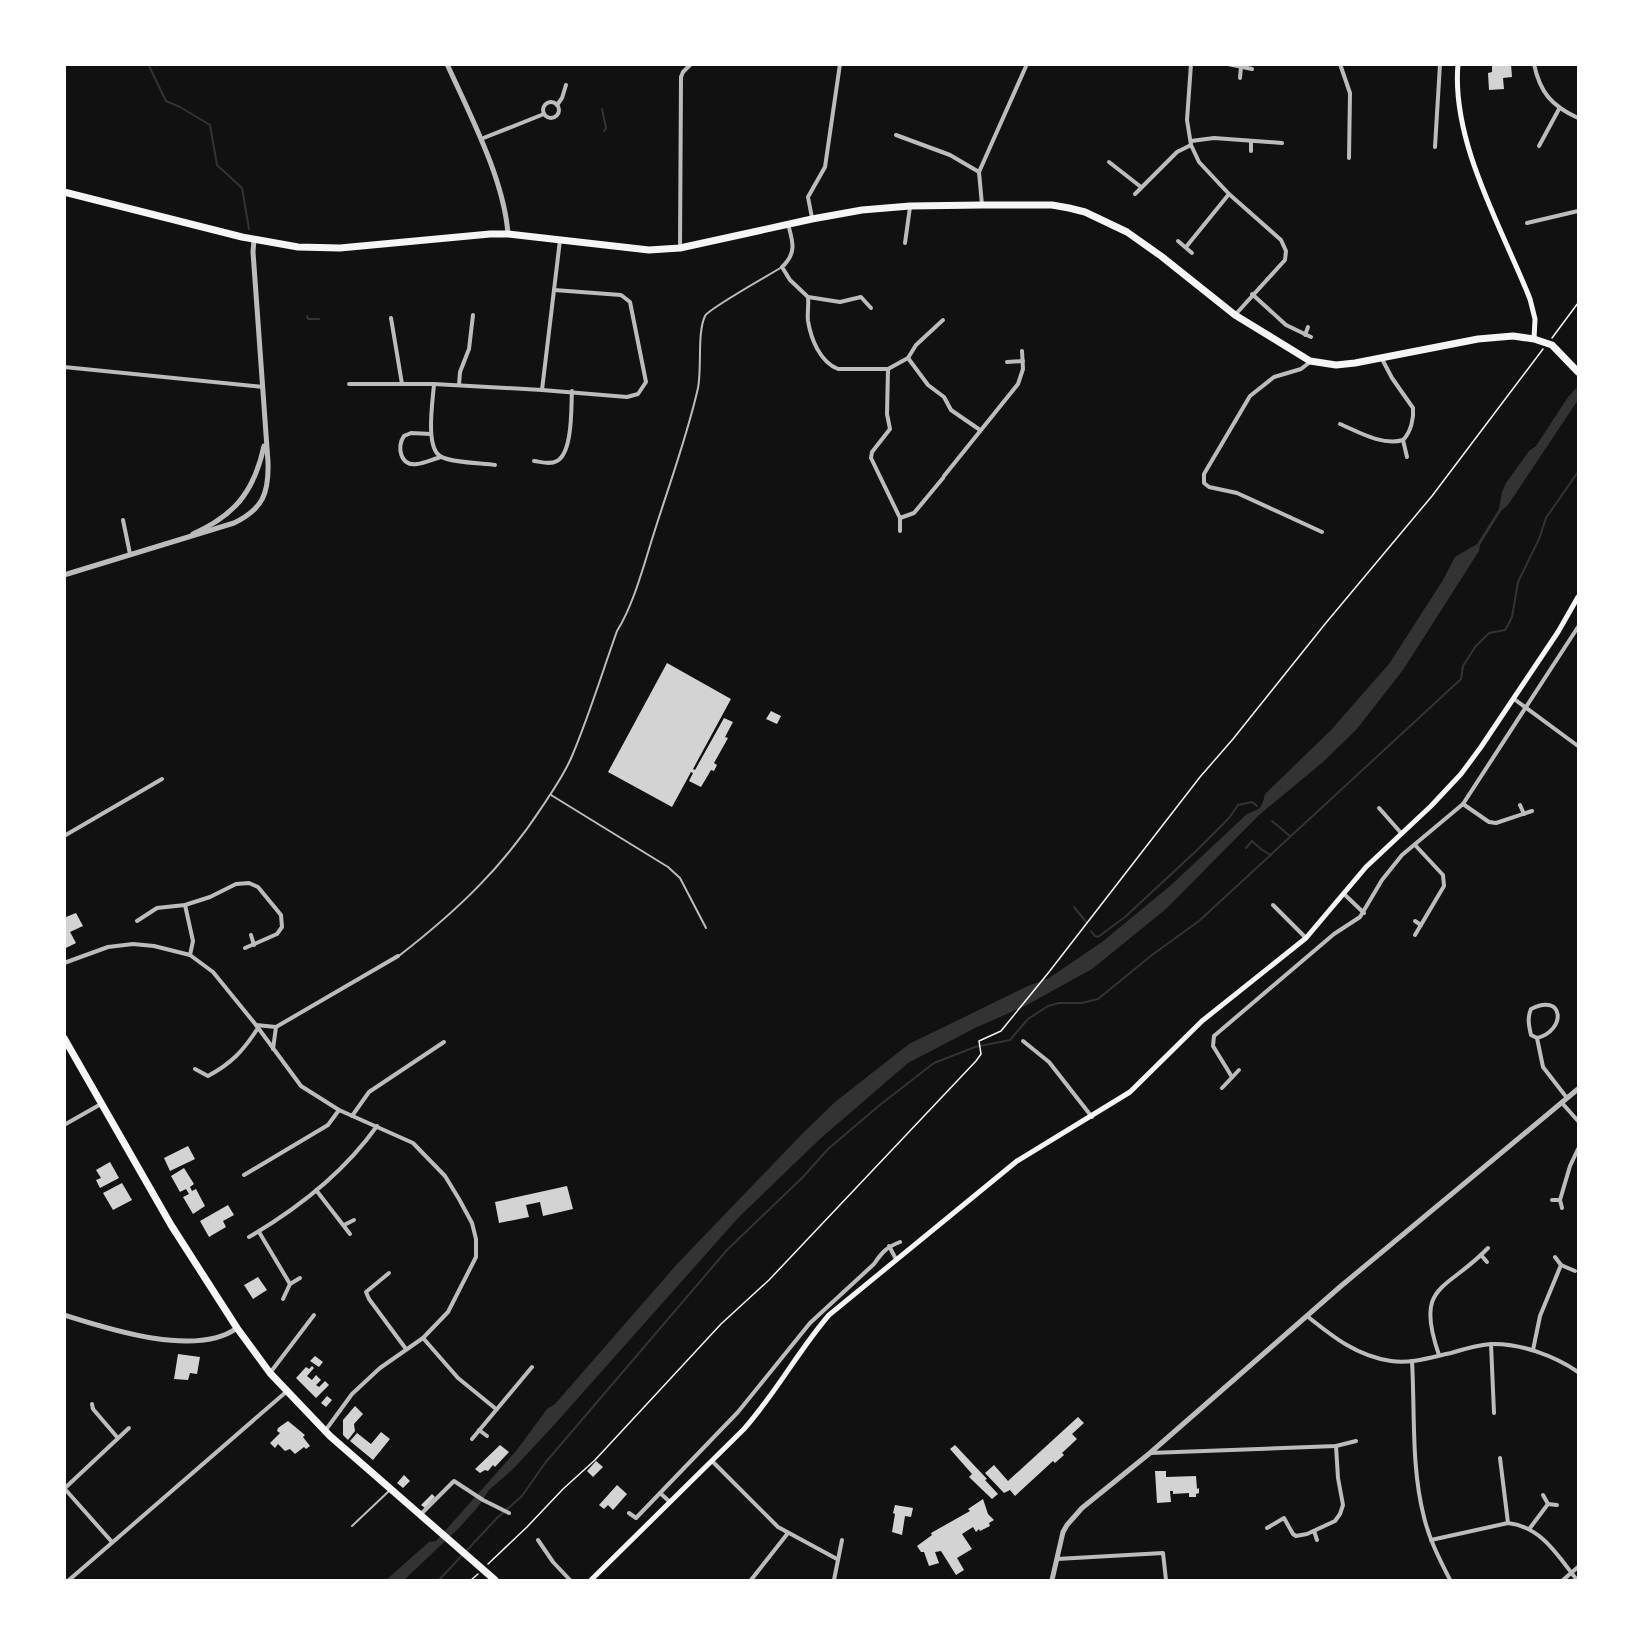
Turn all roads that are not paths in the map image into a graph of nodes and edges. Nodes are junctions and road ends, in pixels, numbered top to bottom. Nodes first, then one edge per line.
1 (447, 64) edge
2 (691, 64) edge
3 (840, 64) edge
4 (1027, 64) edge
5 (1191, 64) edge
6 (1228, 64) edge
7 (1340, 64) edge
8 (1440, 64) edge
9 (1458, 64) edge
10 (1534, 64) edge
11 (1241, 67) junction
12 (1252, 69) dead end
13 (1240, 78) dead end
14 (566, 85) dead end
15 (557, 105) junction
16 (1559, 108) junction
17 (544, 114) junction
18 (1578, 118) edge
19 (896, 135) dead end
20 (480, 139) junction
21 (1251, 141) junction
22 (1191, 143) junction
23 (1282, 143) dead end
24 (1539, 146) dead end
25 (1435, 147) dead end
26 (1251, 151) dead end
27 (1349, 158) dead end
28 (1109, 162) dead end
29 (979, 172) junction
30 (1141, 187) junction
31 (64, 192) edge
32 (1135, 194) dead end
33 (1229, 194) junction
34 (982, 205) junction
35 (910, 206) junction
36 (1578, 211) edge
37 (812, 219) junction
38 (1527, 223) dead end
39 (788, 224) junction
40 (508, 234) junction
41 (254, 239) junction
42 (560, 240) junction
43 (1178, 241) dead end
44 (905, 243) dead end
45 (1186, 247) junction
46 (680, 248) junction
47 (1192, 253) dead end
48 (782, 267) junction
49 (554, 290) junction
50 (1252, 294) junction
51 (808, 297) junction
52 (871, 308) dead end
53 (473, 315) dead end
54 (1235, 315) junction
55 (391, 318) dead end
56 (943, 320) dead end
57 (1308, 327) dead end
58 (1305, 335) junction
59 (1311, 337) dead end
60 (1534, 339) junction
61 (1022, 351) dead end
62 (908, 358) junction
63 (1382, 359) junction
64 (1023, 361) junction
65 (1310, 361) junction
66 (1007, 362) dead end
67 (64, 367) edge
68 (888, 369) junction
69 (1578, 372) edge
70 (349, 384) dead end
71 (402, 384) junction
72 (434, 384) junction
73 (459, 386) junction
74 (263, 387) junction
75 (542, 390) junction
76 (572, 391) junction
77 (1340, 424) dead end
78 (980, 430) junction
79 (431, 434) junction
80 (1403, 440) junction
81 (266, 441) junction
82 (441, 457) junction
83 (1407, 457) dead end
84 (534, 461) dead end
85 (495, 465) dead end
86 (900, 518) junction
87 (123, 520) dead end
88 (900, 531) dead end
89 (1322, 532) dead end
90 (183, 538) junction
91 (130, 554) junction
92 (64, 575) edge
93 (1578, 597) edge
94 (1578, 627) edge
95 (1514, 699) junction
96 (1526, 707) junction
97 (1578, 746) edge
98 (162, 779) dead end
99 (550, 795) junction
100 (1463, 804) junction
101 (1520, 805) dead end
102 (1379, 808) dead end
103 (1532, 811) dead end
104 (1524, 814) junction
105 (1402, 834) junction
106 (64, 836) edge
107 (1415, 845) junction
108 (1344, 894) junction
109 (184, 904) junction
110 (1273, 904) dead end
111 (1364, 913) junction
112 (137, 921) dead end
113 (1415, 921) dead end
114 (1421, 925) junction
115 (706, 928) dead end
116 (251, 935) dead end
117 (1415, 935) dead end
118 (1306, 938) junction
119 (254, 945) junction
120 (245, 948) dead end
121 (190, 955) junction
122 (399, 956) joint
123 (64, 963) edge
124 (257, 1027) junction
125 (276, 1027) junction
126 (64, 1038) edge
127 (1537, 1038) junction
128 (1023, 1041) dead end
129 (444, 1042) dead end
130 (273, 1050) junction
131 (195, 1069) dead end
132 (1239, 1070) dead end
133 (1232, 1077) junction
134 (1222, 1088) dead end
135 (1578, 1089) edge
136 (1565, 1101) junction
137 (101, 1104) junction
138 (339, 1110) junction
139 (352, 1116) junction
140 (1092, 1117) junction
141 (1578, 1121) edge
142 (64, 1125) edge
143 (377, 1126) junction
144 (1578, 1149) edge
145 (244, 1175) dead end
146 (316, 1190) junction
147 (1552, 1200) dead end
148 (1560, 1200) junction
149 (1562, 1208) dead end
150 (354, 1220) dead end
151 (344, 1226) junction
152 (259, 1232) junction
153 (350, 1234) dead end
154 (249, 1237) dead end
155 (900, 1242) dead end
156 (889, 1246) junction
157 (1488, 1248) dead end
158 (1481, 1255) junction
159 (1555, 1257) dead end
160 (896, 1259) junction
161 (1486, 1262) dead end
162 (1561, 1265) junction
163 (1575, 1271) dead end
164 (389, 1273) dead end
165 (300, 1278) dead end
166 (290, 1284) junction
167 (283, 1299) dead end
168 (64, 1315) edge
169 (314, 1315) dead end
170 (1307, 1316) junction
171 (237, 1328) junction
172 (423, 1338) junction
173 (1491, 1344) junction
174 (406, 1349) junction
175 (1533, 1350) junction
176 (1439, 1355) junction
177 (1412, 1361) junction
178 (532, 1367) dead end
179 (1578, 1372) edge
180 (270, 1373) junction
181 (286, 1392) junction
182 (92, 1404) dead end
183 (496, 1409) junction
184 (1494, 1413) dead end
185 (129, 1428) dead end
186 (479, 1430) junction
187 (325, 1431) junction
188 (487, 1436) dead end
189 (117, 1437) junction
190 (472, 1438) dead end
191 (1356, 1442) dead end
192 (1336, 1446) junction
193 (1150, 1452) junction
194 (1500, 1458) dead end
195 (711, 1461) junction
196 (64, 1488) edge
197 (391, 1490) junction
198 (660, 1493) junction
199 (1543, 1495) dead end
200 (670, 1502) junction
201 (1548, 1504) junction
202 (1557, 1505) dead end
203 (508, 1512) dead end
204 (629, 1513) dead end
205 (420, 1515) junction
206 (1508, 1523) junction
207 (352, 1526) dead end
208 (1267, 1528) dead end
209 (1530, 1528) junction
210 (1314, 1531) junction
211 (788, 1533) junction
212 (538, 1540) dead end
213 (842, 1540) dead end
214 (1317, 1540) dead end
215 (1431, 1540) junction
216 (112, 1542) junction
217 (837, 1559) junction
218 (1057, 1559) junction
219 (1578, 1568) edge
220 (1571, 1573) junction
221 (492, 1578) edge
222 (69, 1581) edge
223 (570, 1581) edge
224 (591, 1581) edge
225 (751, 1581) edge
226 (834, 1581) edge
227 (1052, 1581) edge
228 (1166, 1581) edge
229 (1450, 1581) edge
230 (1563, 1581) edge
231 (1577, 1581) edge

1 - 20 street
2 - 46 street
3 - 37 street
4 - 29 street
5 - 22 street
6 - 11 street
7 - 27 street
8 - 25 street
9 - 60 main road
10 - 16 street
11 - 12 street
11 - 13 street
14 - 15 street
15 - 17 street
15 - 17 street
16 - 18 street
16 - 24 street
17 - 20 street
19 - 29 street
20 - 40 street
21 - 22 street
21 - 23 street
21 - 26 street
22 - 30 street
22 - 33 street
28 - 30 street
29 - 34 street
30 - 32 street
31 - 41 highway
33 - 45 street
33 - 50 street
34 - 35 highway
34 - 54 highway
35 - 37 highway
35 - 44 street
36 - 38 street
37 - 39 highway
39 - 46 highway
39 - 48 street
40 - 41 highway
40 - 42 highway
41 - 74 street
42 - 46 highway
42 - 49 street
43 - 45 street
45 - 47 street
48 - 51 street
48 - 99 lane
49 - 75 street
49 - 76 street
50 - 54 street
50 - 58 street
51 - 52 street
51 - 68 street
53 - 73 street
54 - 65 highway
55 - 71 street
56 - 62 street
57 - 58 street
58 - 59 street
60 - 63 highway
60 - 69 highway
61 - 64 street
62 - 68 street
62 - 78 street
63 - 65 highway
63 - 80 street
64 - 66 street
64 - 78 street
65 - 89 street
67 - 74 street
68 - 86 street
70 - 71 street
71 - 72 street
72 - 73 street
72 - 79 street
73 - 75 street
74 - 81 street
75 - 76 street
76 - 84 street
77 - 80 street
78 - 86 street
79 - 82 street
79 - 82 street
80 - 83 street
81 - 90 street
81 - 90 street
82 - 85 street
86 - 88 street
87 - 91 street
90 - 91 street
91 - 92 street
93 - 95 main road
94 - 96 street
95 - 96 street
95 - 105 main road
96 - 97 street
96 - 100 street
98 - 106 street
99 - 115 lane
99 - 122 lane
100 - 104 street
100 - 107 street
101 - 104 street
102 - 105 street
103 - 104 street
105 - 108 main road
107 - 111 street
107 - 114 street
108 - 111 street
108 - 118 main road
109 - 112 street
109 - 119 street
109 - 121 street
110 - 118 street
111 - 133 street
113 - 114 street
114 - 117 street
116 - 119 street
118 - 140 main road
119 - 120 street
121 - 123 street
121 - 124 street
122 - 125 street
124 - 125 street
124 - 130 street
124 - 131 street
125 - 130 street
126 - 137 highway
127 - 127 street
127 - 136 street
128 - 140 street
129 - 139 street
130 - 138 street
132 - 133 street
133 - 134 street
135 - 136 street
136 - 141 street
136 - 170 street
137 - 142 street
137 - 171 highway
138 - 139 street
138 - 145 street
139 - 143 street
140 - 160 main road
143 - 146 street
143 - 172 street
144 - 148 street
146 - 151 street
146 - 152 street
147 - 148 street
148 - 149 street
150 - 151 street
151 - 153 street
152 - 154 street
152 - 166 street
155 - 156 street
156 - 160 street
156 - 198 street
157 - 158 street
158 - 161 street
158 - 176 street
159 - 162 street
160 - 195 main road
162 - 163 street
162 - 175 street
164 - 174 street
165 - 166 street
166 - 167 street
168 - 171 street
169 - 180 street
170 - 177 street
170 - 193 street
171 - 180 highway
172 - 174 street
172 - 183 street
173 - 175 street
173 - 176 street
173 - 184 street
174 - 187 street
175 - 179 street
176 - 177 street
177 - 215 street
178 - 183 street
180 - 181 highway
181 - 187 highway
181 - 216 street
182 - 189 street
183 - 186 street
185 - 189 street
186 - 188 street
186 - 190 street
187 - 197 highway
189 - 196 street
191 - 192 street
192 - 193 street
192 - 210 street
193 - 218 street
194 - 206 street
195 - 200 main road
195 - 211 street
196 - 216 street
197 - 205 highway
197 - 207 lane
198 - 200 street
198 - 204 street
199 - 201 street
200 - 224 main road
201 - 202 street
201 - 209 street
203 - 205 street
205 - 221 highway
206 - 209 street
206 - 215 street
208 - 210 street
209 - 220 street
210 - 214 street
211 - 217 street
211 - 225 street
212 - 223 street
213 - 217 street
215 - 229 street
216 - 222 street
217 - 226 street
218 - 227 street
218 - 228 street
219 - 220 street
220 - 230 street
220 - 231 street

